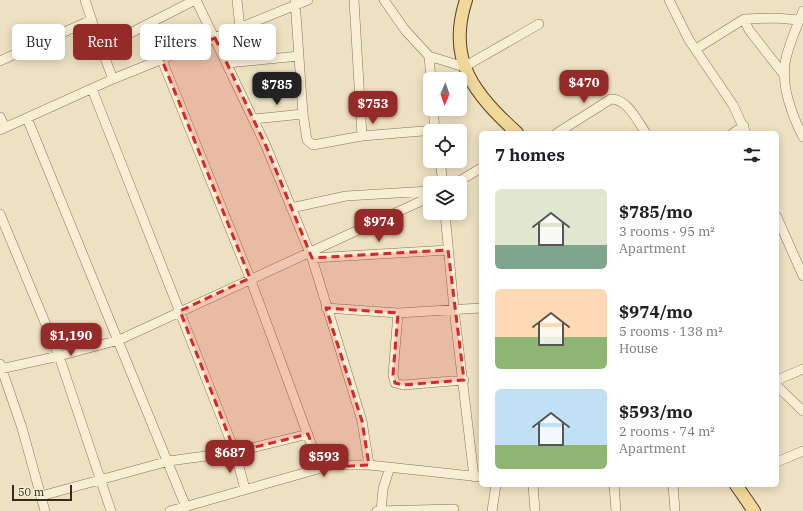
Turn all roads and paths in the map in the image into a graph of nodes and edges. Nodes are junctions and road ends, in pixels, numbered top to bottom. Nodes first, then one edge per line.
1 (85, 0) edge
2 (195, 0) edge
3 (237, 0) edge
4 (308, 0) edge
5 (354, 0) edge
6 (384, 0) edge
7 (466, 0) edge
8 (669, 0) edge
9 (295, 2) edge
10 (803, 11) edge
11 (744, 19) junction
12 (91, 20) junction
13 (799, 20) junction
14 (92, 24) edge
15 (240, 24) edge
16 (248, 24) edge
17 (539, 24) dead end
18 (132, 32) edge
19 (219, 37) edge
20 (216, 38) junction
21 (211, 40) edge
22 (696, 49) junction
23 (299, 56) junction
24 (429, 56) junction
25 (106, 60) edge
26 (162, 60) joint
27 (0, 61) edge
28 (228, 63) junction
29 (464, 67) junction
30 (430, 72) edge
31 (785, 76) junction
32 (113, 79) junction
33 (92, 89) junction
34 (303, 114) junction
35 (0, 117) edge
36 (27, 118) junction
37 (253, 119) junction
38 (3, 129) edge
39 (745, 129) edge
40 (423, 131) edge
41 (515, 131) edge
42 (560, 131) edge
43 (645, 131) edge
44 (362, 136) junction
45 (803, 137) edge
46 (479, 169) edge
47 (467, 176) edge
48 (423, 191) edge
49 (423, 200) edge
50 (290, 208) junction
51 (0, 214) edge
52 (446, 220) edge
53 (779, 222) edge
54 (448, 250) junction
55 (311, 255) junction
56 (803, 276) edge
57 (250, 278) junction
58 (326, 308) junction
59 (479, 308) edge
60 (454, 309) junction
61 (180, 311) junction
62 (398, 313) junction
63 (119, 340) junction
64 (59, 356) junction
65 (1, 367) edge
66 (803, 369) edge
67 (779, 379) edge
68 (464, 380) junction
69 (779, 388) edge
70 (803, 411) edge
71 (308, 434) junction
72 (803, 451) edge
73 (235, 452) junction
74 (169, 461) junction
75 (779, 461) edge
76 (369, 465) junction
77 (390, 467) junction
78 (320, 468) junction
79 (477, 477) edge
80 (100, 478) junction
81 (496, 487) edge
82 (533, 487) edge
83 (614, 487) edge
84 (673, 487) edge
85 (737, 487) edge
86 (246, 489) junction
87 (41, 496) junction
88 (205, 506) edge
89 (186, 507) junction
90 (454, 509) dead end
91 (45, 511) edge
92 (111, 511) edge
93 (170, 511) edge
94 (377, 511) edge
95 (381, 511) edge
96 (492, 511) edge
97 (535, 511) edge
98 (616, 511) edge
99 (675, 511) edge
100 (754, 511) edge

1 - 12 street
2 - 18 street
2 - 20 street
3 - 15 street
4 - 9 street
5 - 44 street
6 - 24 street
7 - 29 main road
8 - 22 street
9 - 16 street
9 - 23 street
10 - 13 street
11 - 13 street
11 - 22 street
11 - 31 street
12 - 14 street
12 - 27 street
13 - 31 street
17 - 29 street
19 - 20 street
20 - 21 street
20 - 28 street
22 - 39 street
23 - 28 street
23 - 34 street
24 - 29 street
24 - 30 street
25 - 32 street
26 - 32 street
26 - 57 street
28 - 37 street
29 - 41 main road
31 - 45 street
32 - 33 street
33 - 36 street
33 - 61 street
34 - 37 street
34 - 44 street
35 - 38 street
36 - 38 street
36 - 63 street
37 - 50 street
40 - 44 street
42 - 43 street
46 - 47 street
48 - 50 street
49 - 55 street
50 - 55 street
51 - 64 street
52 - 54 street
53 - 56 street
54 - 55 street
54 - 60 street
55 - 57 street
55 - 58 street
57 - 61 street
57 - 71 street
58 - 62 street
58 - 76 street
59 - 60 street
60 - 62 street
60 - 68 street
61 - 63 street
61 - 73 street
62 - 68 street
63 - 64 street
63 - 74 street
64 - 65 street
64 - 80 street
65 - 87 street
66 - 67 street
68 - 79 street
69 - 70 street
71 - 73 street
71 - 78 street
72 - 75 street
73 - 74 street
73 - 86 street
74 - 80 street
74 - 89 street
76 - 77 street
76 - 78 street
77 - 79 street
77 - 95 street
78 - 86 street
80 - 87 street
80 - 92 street
81 - 96 street
82 - 97 street
83 - 98 street
84 - 99 street
85 - 100 main road
86 - 88 street
87 - 91 street
88 - 89 street
89 - 93 street
90 - 95 street
94 - 95 street

